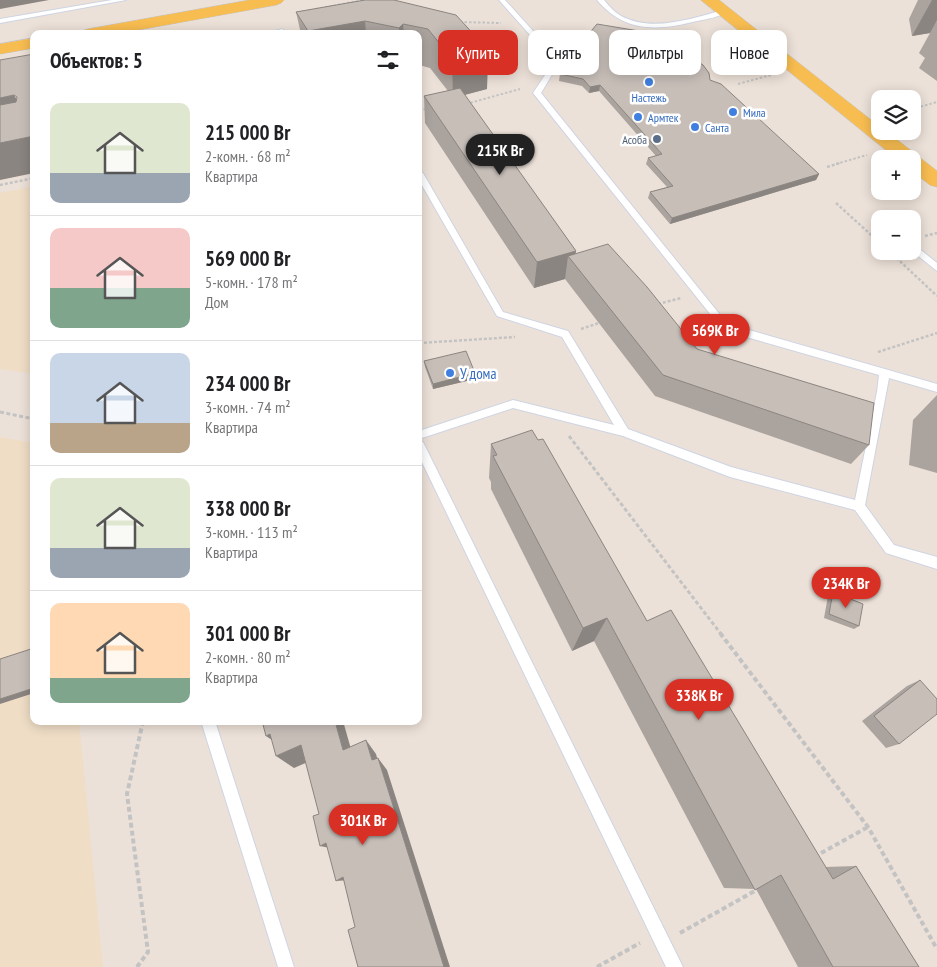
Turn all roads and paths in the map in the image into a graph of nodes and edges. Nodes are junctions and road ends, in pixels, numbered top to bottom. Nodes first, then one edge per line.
1 (123, 0) edge
2 (276, 0) edge
3 (502, 0) edge
4 (600, 0) edge
5 (709, 0) edge
6 (314, 12) edge
7 (323, 12) edge
8 (724, 12) junction
9 (518, 19) junction
10 (0, 21) edge
11 (455, 22) edge
12 (110, 30) edge
13 (30, 44) edge
14 (0, 50) edge
15 (772, 75) dead end
16 (738, 84) dead end
17 (528, 87) dead end
18 (937, 102) edge
19 (461, 105) edge
20 (921, 106) edge
21 (435, 109) edge
22 (422, 110) edge
23 (898, 150) edge
24 (867, 155) dead end
25 (827, 167) dead end
26 (921, 168) edge
27 (422, 178) edge
28 (30, 179) edge
29 (937, 181) edge
30 (0, 185) edge
31 (836, 203) dead end
32 (871, 235) edge
33 (921, 254) edge
34 (899, 260) edge
35 (937, 268) edge
36 (698, 293) junction
37 (937, 296) edge
38 (656, 305) edge
39 (599, 323) dead end
40 (937, 333) edge
41 (565, 334) junction
42 (516, 337) dead end
43 (422, 343) edge
44 (848, 362) junction
45 (884, 373) junction
46 (937, 388) edge
47 (0, 412) edge
48 (552, 414) junction
49 (30, 418) edge
50 (624, 432) junction
51 (422, 434) edge
52 (422, 451) edge
53 (859, 506) junction
54 (937, 563) edge
55 (142, 725) edge
56 (209, 725) edge
57 (868, 827) junction
58 (810, 860) edge
59 (761, 888) edge
60 (658, 933) junction
61 (937, 950) edge
62 (137, 967) edge
63 (286, 967) edge
64 (597, 967) edge
65 (675, 967) edge

1 - 10 lane
2 - 12 main road
3 - 9 lane
4 - 8 lane
5 - 8 main road
6 - 7 path
8 - 23 main road
9 - 11 path
9 - 36 lane
13 - 14 main road
15 - 16 path
17 - 19 path
18 - 20 path
21 - 22 path
24 - 25 path
26 - 29 main road
27 - 41 lane
28 - 30 path
31 - 32 path
33 - 35 lane
34 - 37 path
36 - 38 path
36 - 44 lane
39 - 41 path
40 - 44 path
41 - 50 lane
42 - 43 path
44 - 45 lane
45 - 46 lane
45 - 53 lane
47 - 49 path
48 - 50 lane
48 - 51 lane
48 - 57 path
50 - 53 lane
52 - 60 lane
53 - 54 lane
55 - 62 path
56 - 63 lane
57 - 58 path
57 - 61 path
59 - 60 path
60 - 64 path
60 - 65 lane

